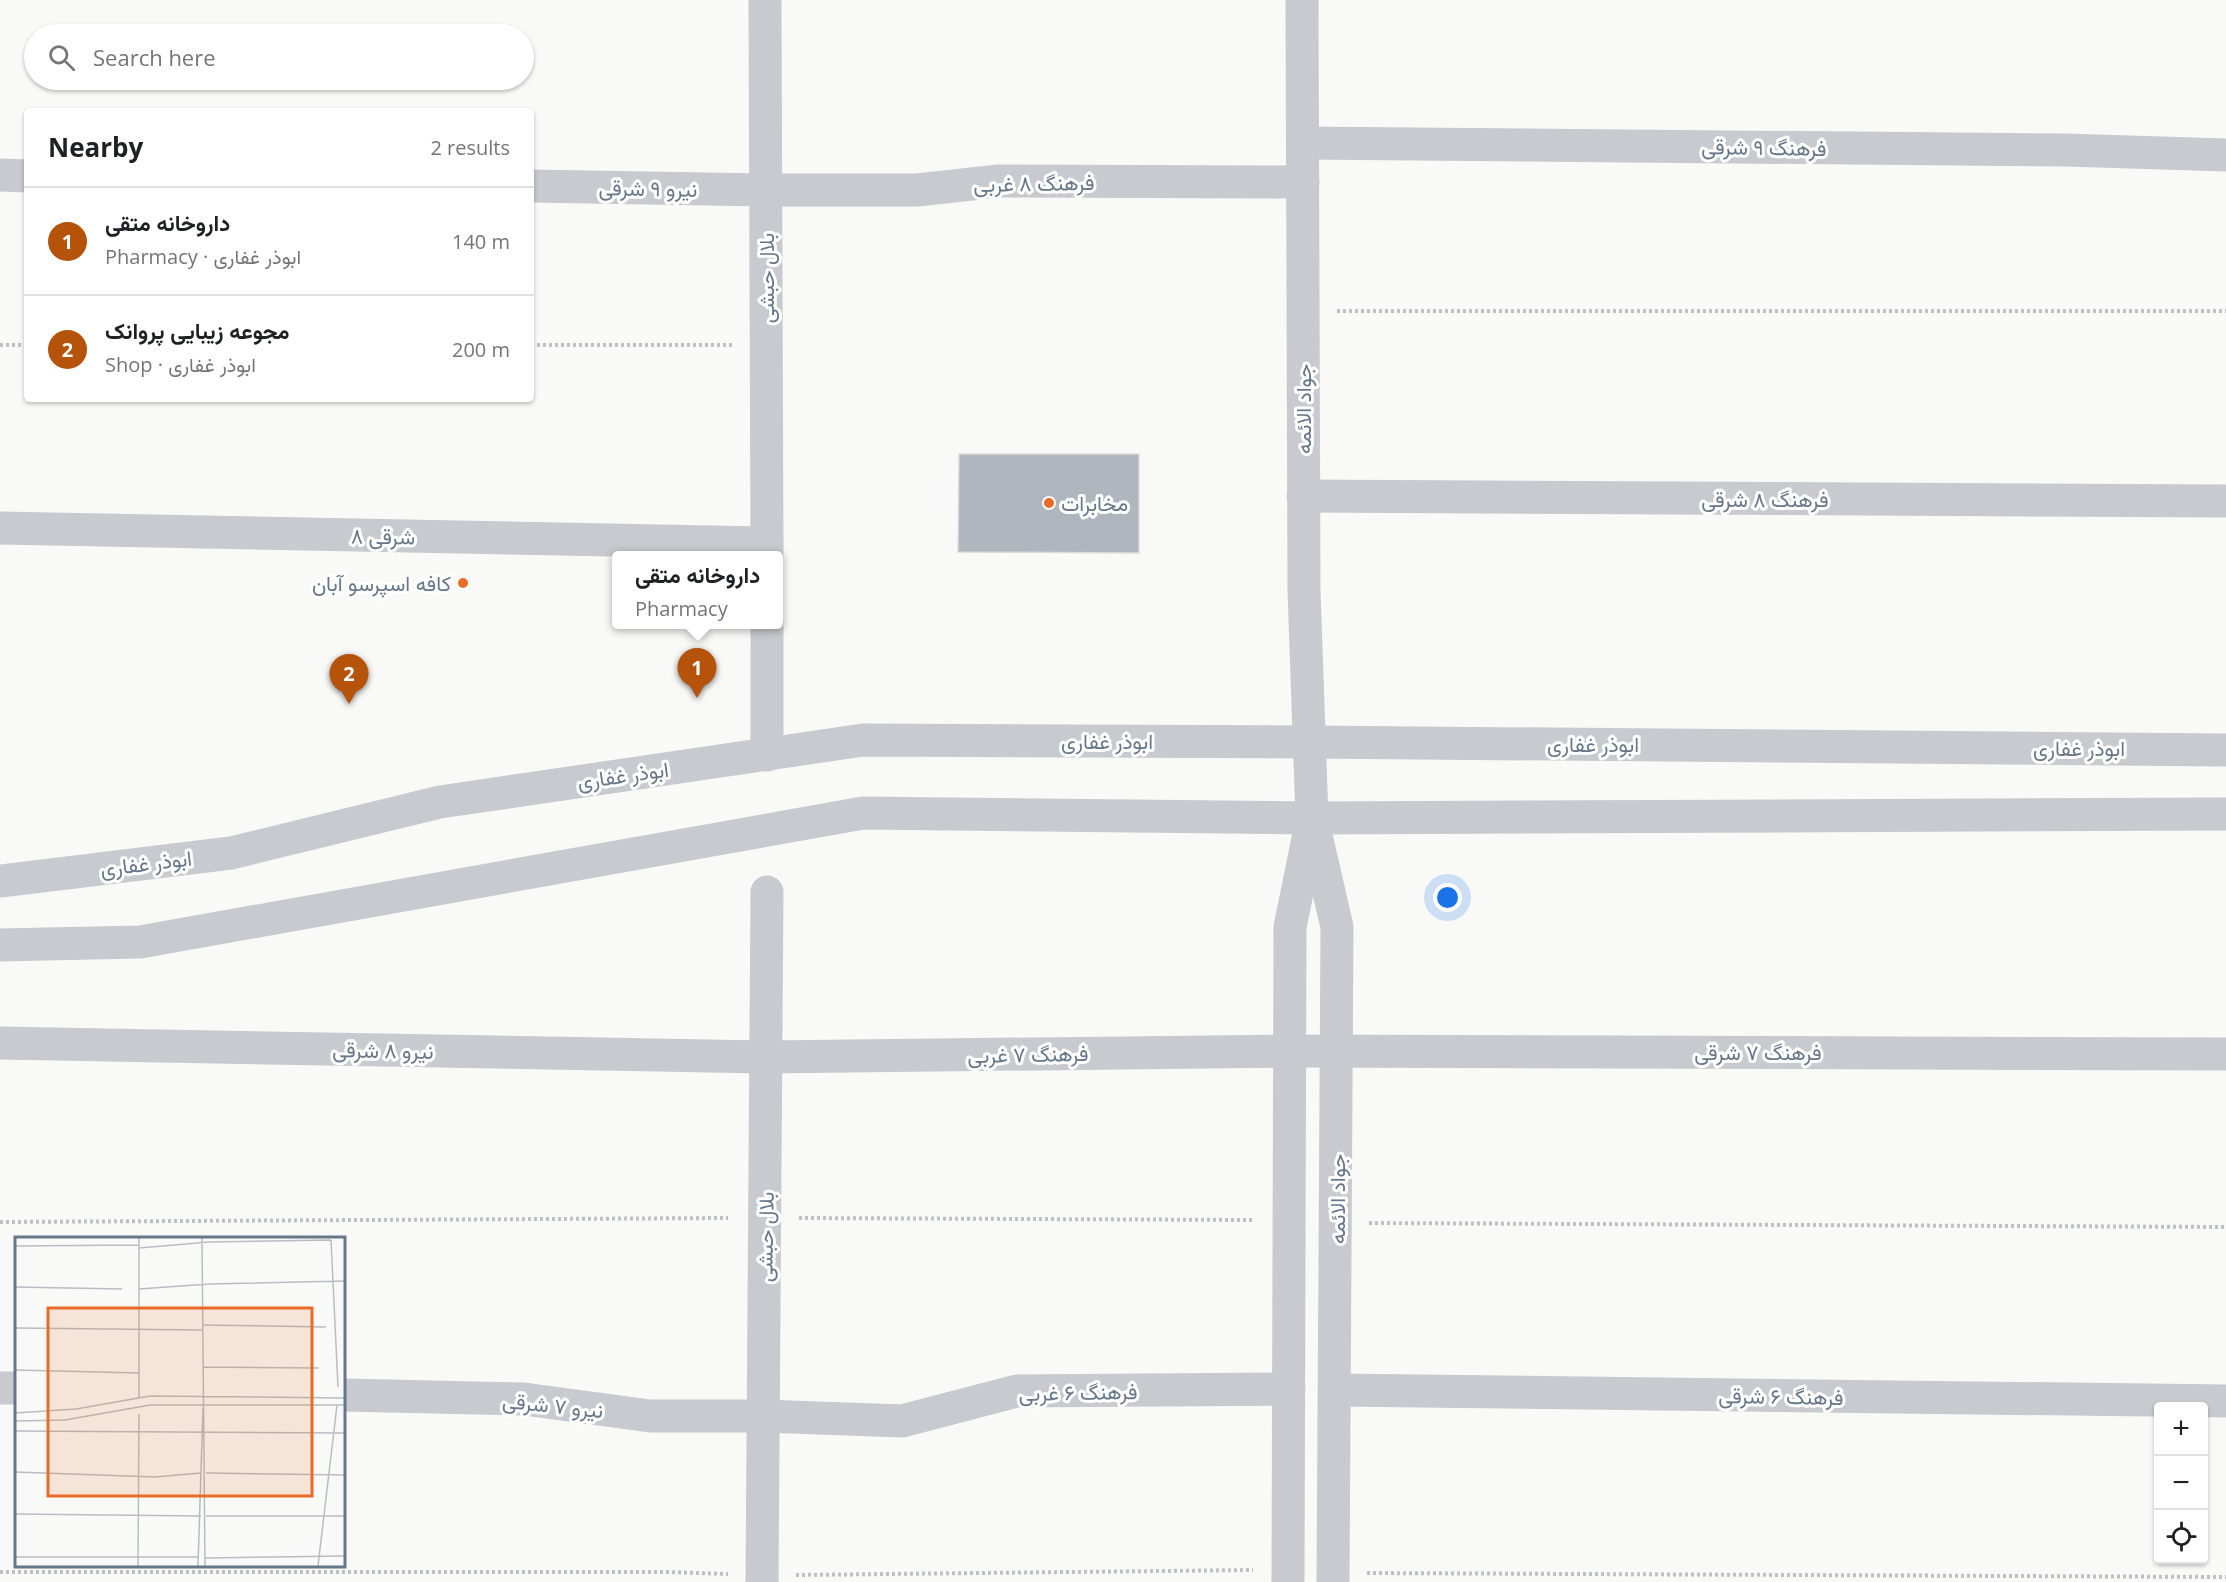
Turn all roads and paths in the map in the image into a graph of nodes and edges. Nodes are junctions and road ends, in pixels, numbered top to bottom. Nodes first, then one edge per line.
1 (765, 0) edge
2 (1302, 0) edge
3 (1303, 143) junction
4 (2226, 155) edge
5 (0, 175) edge
6 (24, 176) edge
7 (1303, 182) junction
8 (534, 186) edge
9 (766, 190) junction
10 (1303, 311) junction
11 (2226, 311) edge
12 (0, 345) edge
13 (24, 345) edge
14 (534, 345) edge
15 (766, 345) junction
16 (1303, 496) junction
17 (2226, 501) edge
18 (0, 528) edge
19 (767, 549) edge
20 (767, 629) edge
21 (1310, 742) junction
22 (2226, 750) edge
23 (767, 754) junction
24 (2226, 814) edge
25 (1312, 818) junction
26 (0, 881) edge
27 (767, 892) dead end
28 (0, 945) edge
29 (0, 1043) edge
30 (1290, 1051) junction
31 (1337, 1051) junction
32 (2226, 1054) edge
33 (767, 1057) junction
34 (765, 1218) junction
35 (1289, 1221) junction
36 (0, 1222) edge
37 (1336, 1222) junction
38 (2226, 1227) edge
39 (1289, 1389) junction
40 (1335, 1390) junction
41 (345, 1395) edge
42 (2226, 1401) edge
43 (762, 1416) junction
44 (0, 1572) edge
45 (1288, 1576) edge
46 (2226, 1576) edge
47 (1333, 1577) edge
48 (762, 1579) edge

1 - 9 street, بلال حبشی
2 - 3 street, جواد الائمه
3 - 4 street, فرهنگ ۹ شرقی
3 - 7 street, جواد الائمه
5 - 6 street
7 - 9 street, فرهنگ ۸ غربی
7 - 10 street, جواد الائمه
8 - 9 street, نیرو ۹ شرقی
9 - 15 street, بلال حبشی
10 - 11 path
10 - 16 street, جواد الائمه
12 - 13 path
14 - 15 path
15 - 19 street, بلال حبشی
16 - 17 street, فرهنگ ۸ شرقی
16 - 21 street, جواد الائمه
18 - 19 street, ۸ شرقی
20 - 23 street
21 - 22 street, ابوذر غفاری
21 - 23 street, ابوذر غفاری
21 - 25 street, جواد الائمه
23 - 26 street, ابوذر غفاری
24 - 25 street
25 - 28 street
25 - 30 street, جواد الائمه
25 - 31 street, جواد الائمه
27 - 33 street, بلال حبشی
29 - 33 street, نیرو ۸ شرقی
30 - 31 street, فرهنگ ۷ شرقی
30 - 33 street, فرهنگ ۷ غربی
30 - 35 street, جواد الائمه
31 - 32 street, فرهنگ ۷ شرقی
31 - 37 street, جواد الائمه
33 - 34 street, بلال حبشی
34 - 35 path
34 - 36 path
34 - 43 street, بلال حبشی
35 - 39 street, جواد الائمه
37 - 38 path
37 - 40 street, جواد الائمه
39 - 43 street, فرهنگ ۶ غربی
39 - 45 street, جواد الائمه
40 - 42 street, فرهنگ ۶ شرقی
40 - 47 street, جواد الائمه
41 - 43 street, نیرو ۷ شرقی
43 - 48 street, بلال حبشی
44 - 48 path
45 - 48 path
46 - 47 path

